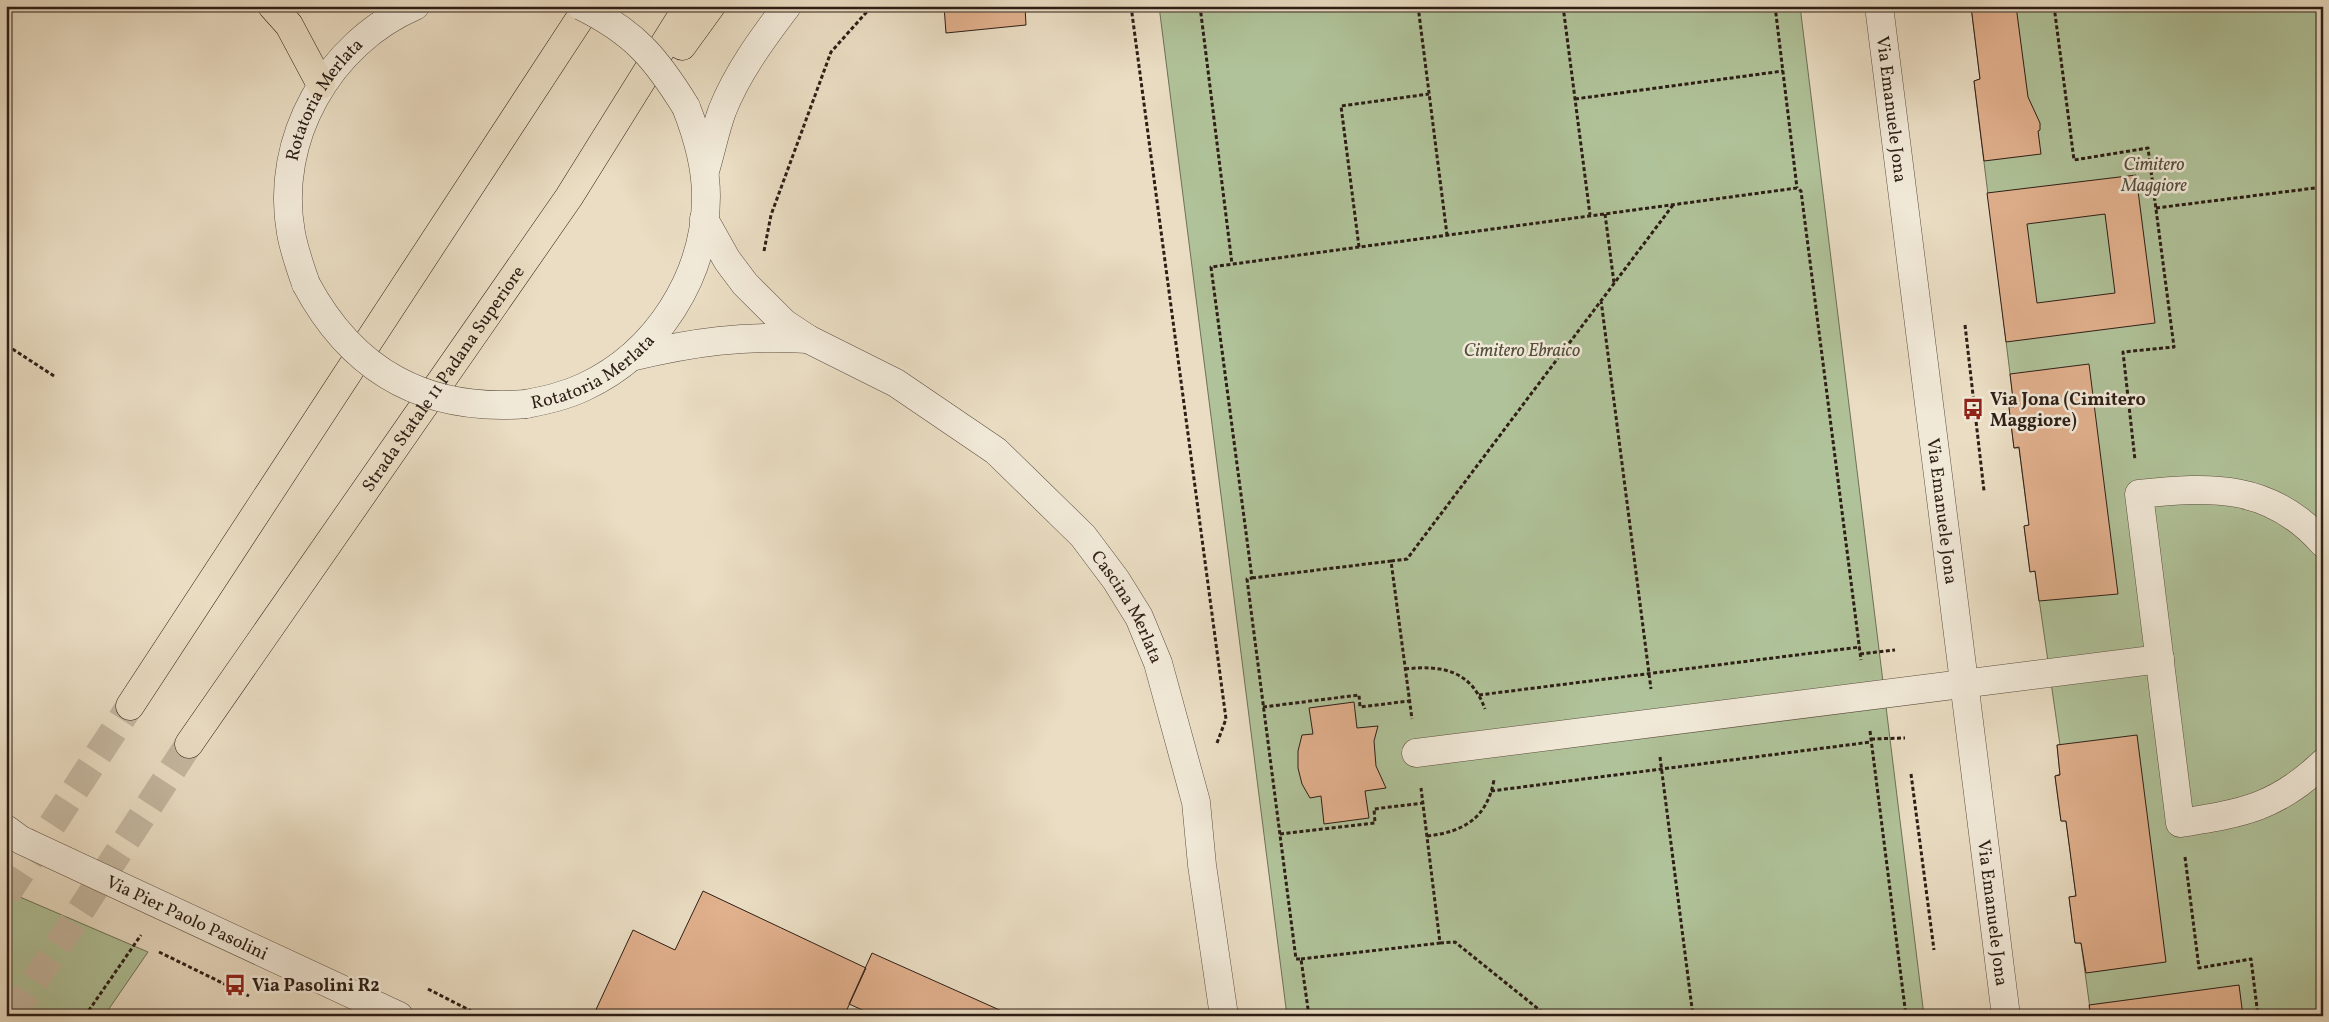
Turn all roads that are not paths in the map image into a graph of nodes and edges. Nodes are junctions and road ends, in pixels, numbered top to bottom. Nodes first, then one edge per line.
1 (272, 6) edge
2 (415, 6) edge
3 (581, 6) edge
4 (588, 6) edge
5 (688, 6) edge
6 (711, 6) edge
7 (787, 6) edge
8 (1878, 6) edge
9 (321, 85) junction
10 (704, 173) junction
11 (569, 197) junction
12 (704, 219) junction
13 (808, 339) junction
14 (631, 357) junction
15 (2323, 543) edge
16 (2160, 659) junction
17 (1963, 683) junction
18 (130, 706) tunnel mouth
19 (189, 744) tunnel mouth
20 (1416, 753) dead end
21 (2323, 763) edge
22 (6, 829) edge
23 (399, 1016) edge
24 (1224, 1016) edge
25 (2006, 1016) edge

1 - 9 highway
2 - 9 street, Rotatoria Merlata
3 - 10 street, Rotatoria Merlata, bridge
4 - 18 highway
5 - 11 highway, Strada Statale 11 Padana Superiore
6 - 11 highway
7 - 10 street
8 - 17 street, Via Emanuele Jona
9 - 14 street, Rotatoria Merlata, bridge
10 - 12 street, Rotatoria Merlata
11 - 19 highway, Strada Statale 11 Padana Superiore
12 - 13 street, Cascina Merlata
12 - 14 street, Rotatoria Merlata
13 - 14 street
13 - 24 street, Cascina Merlata
15 - 16 street
16 - 17 street
16 - 21 street
17 - 20 street
17 - 25 street, Via Emanuele Jona
22 - 23 street, Via Pier Paolo Pasolini

